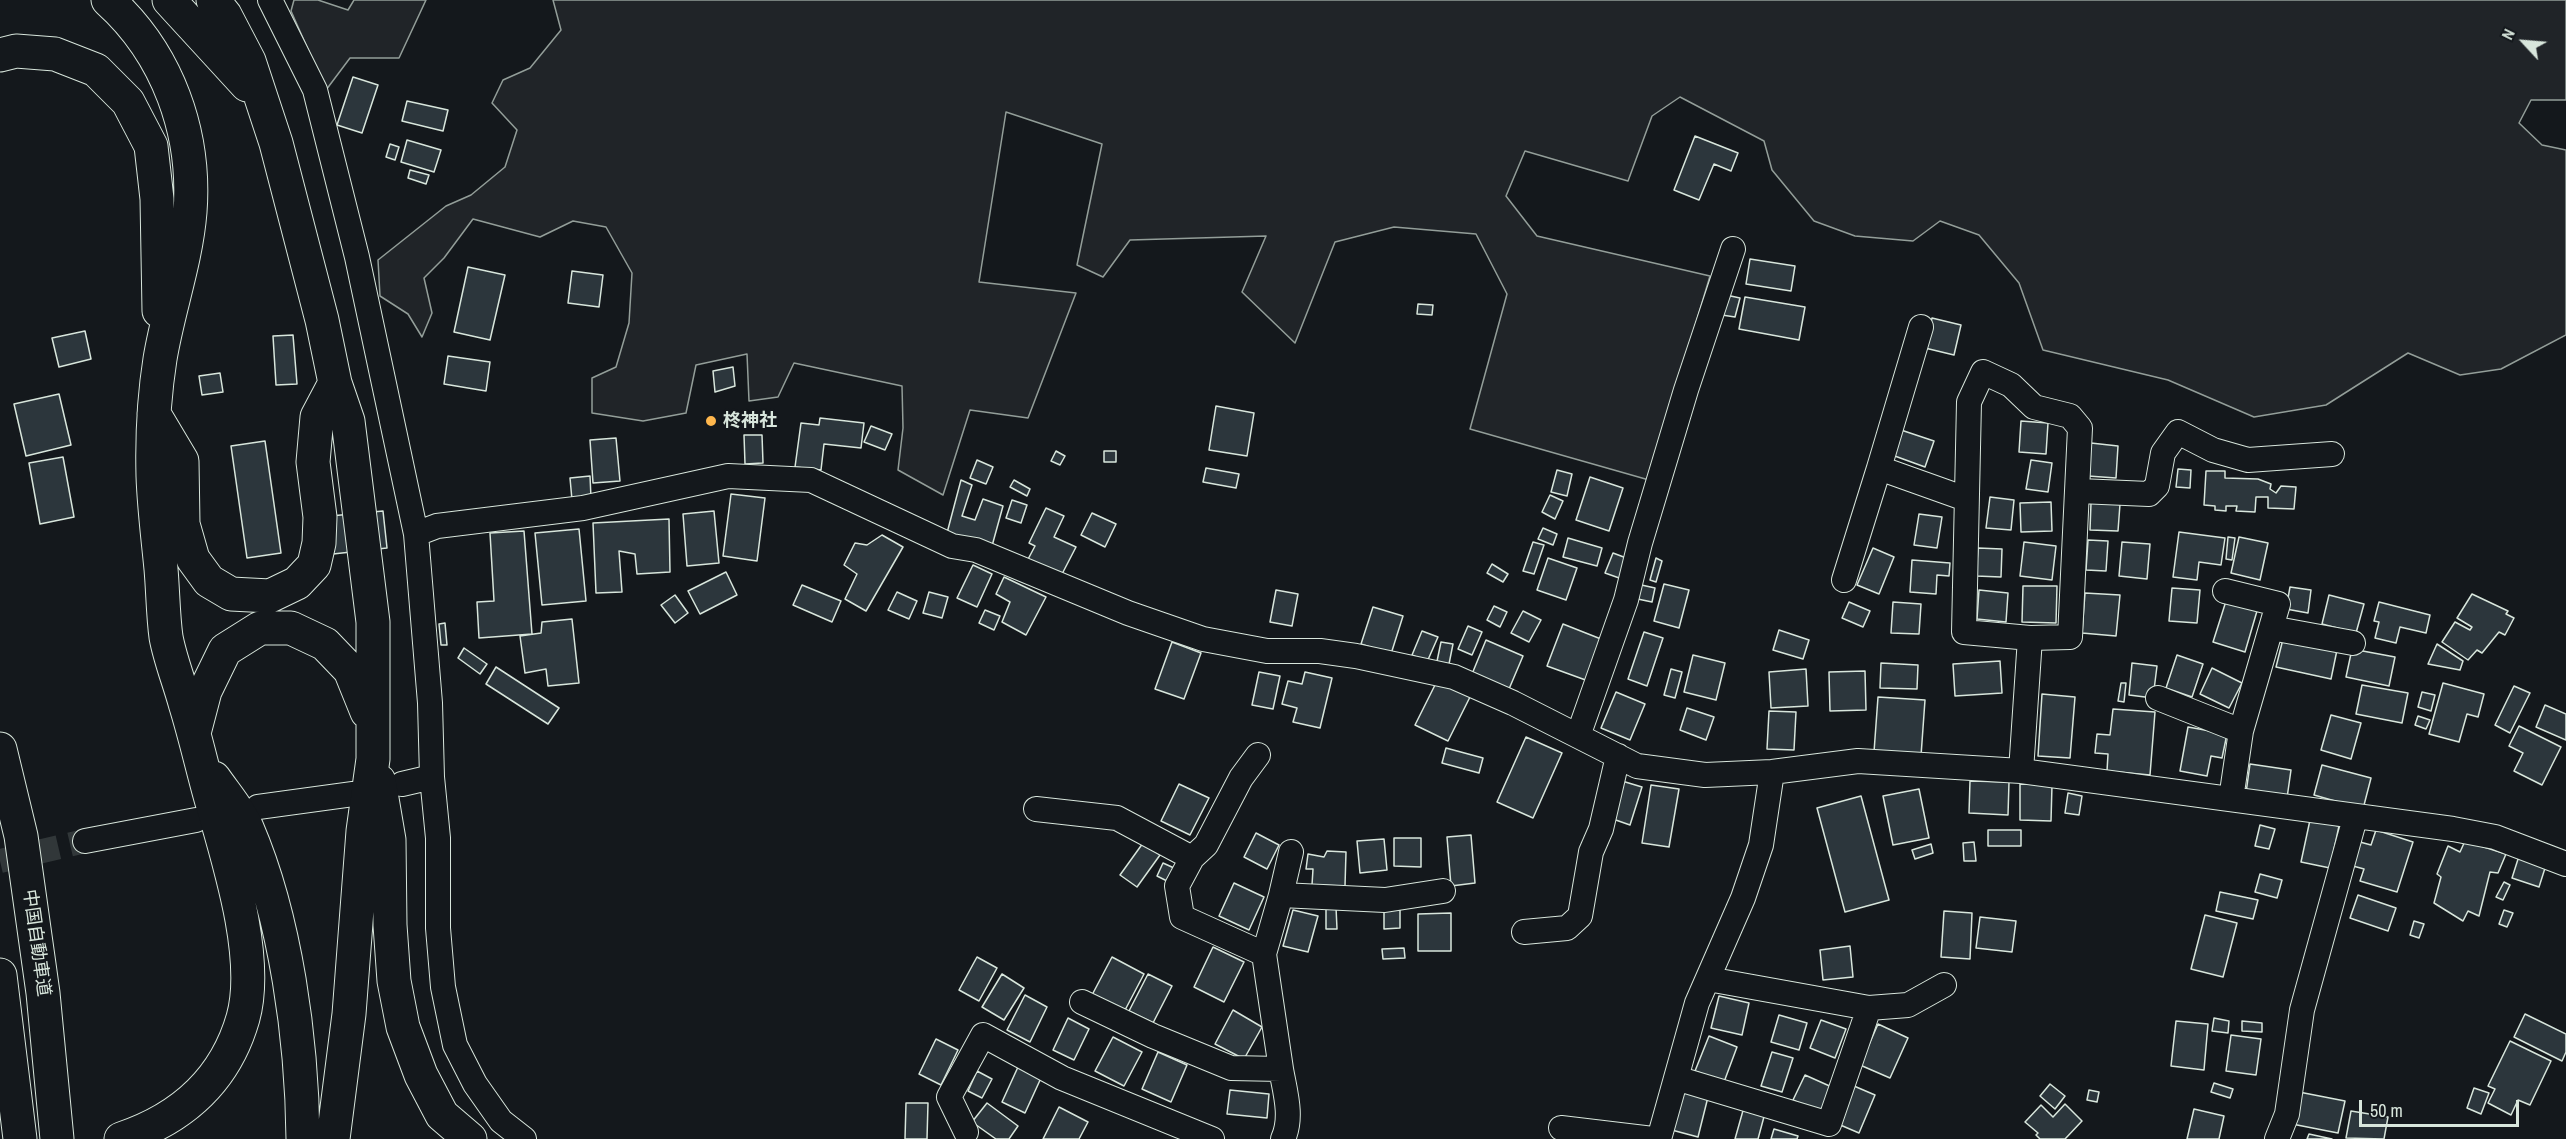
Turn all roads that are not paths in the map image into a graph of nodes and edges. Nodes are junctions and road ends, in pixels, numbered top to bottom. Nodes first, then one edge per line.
1 (108, 0) edge
2 (170, 0) edge
3 (213, 0) edge
4 (270, 0) edge
5 (0, 55) edge
6 (276, 143) junction
7 (1733, 249) dead end
8 (1921, 327) dead end
9 (160, 358) junction
10 (335, 383) junction
11 (154, 414) junction
12 (2332, 454) dead end
13 (1879, 468) junction
14 (2079, 490) junction
15 (1966, 499) junction
16 (416, 534) junction
17 (1844, 580) dead end
18 (2225, 591) dead end
19 (2271, 628) junction
20 (2030, 638) junction
21 (2353, 643) dead end
22 (2158, 698) dead end
23 (372, 725) junction
24 (2241, 731) junction
25 (1578, 736) junction
26 (197, 745) junction
27 (0, 749) edge
28 (1258, 755) dead end
29 (1618, 756) junction
30 (373, 759) junction
31 (2021, 771) junction
32 (1772, 772) junction
33 (432, 777) junction
34 (402, 784) dead end
35 (353, 794) dead end
36 (2231, 799) junction
37 (258, 807) dead end
38 (1036, 809) dead end
39 (2355, 818) junction
40 (196, 820) dead end
41 (85, 841) tunnel mouth
42 (1291, 852) dead end
43 (1192, 858) junction
44 (2566, 864) edge
45 (1443, 891) dead end
46 (1281, 895) junction
47 (1524, 932) dead end
48 (1264, 954) junction
49 (0, 975) edge
50 (1708, 979) junction
51 (1944, 985) dead end
52 (1082, 1002) dead end
53 (1869, 1008) junction
54 (1281, 1069) junction
55 (1676, 1078) junction
56 (1561, 1128) dead end
57 (966, 1132) dead end
58 (57, 1137) edge
59 (20, 1139) edge
60 (121, 1139) edge
61 (303, 1139) edge
62 (333, 1139) edge
63 (470, 1139) edge
64 (524, 1139) edge
65 (1212, 1139) edge
66 (1283, 1139) edge
67 (1653, 1139) edge
68 (1659, 1139) edge
69 (2277, 1139) edge

1 - 9 highway
2 - 6 highway
3 - 6 highway
4 - 16 street
5 - 9 highway
6 - 10 highway
7 - 25 street
8 - 13 street
9 - 11 highway
10 - 11 highway
10 - 23 highway
11 - 26 highway
12 - 14 street
13 - 15 street
13 - 17 street
14 - 15 street
14 - 20 street
15 - 20 street
16 - 25 street
16 - 33 street
18 - 19 street
19 - 21 street
19 - 24 street
20 - 31 street
22 - 24 street
23 - 26 highway
23 - 30 highway
24 - 36 street
25 - 29 street
26 - 60 highway
26 - 61 highway
27 - 58 highway, 中国自動車道
28 - 43 street
29 - 32 street
29 - 47 street
30 - 62 highway
30 - 63 highway
31 - 32 street
31 - 36 street
32 - 50 street
33 - 34 street
33 - 64 street
35 - 37 street
36 - 39 street
38 - 43 street
39 - 44 street
39 - 69 street
40 - 41 street
42 - 46 street
43 - 48 street
45 - 46 street
46 - 48 street
48 - 54 street
49 - 59 highway
50 - 53 street
50 - 55 street
51 - 53 street
52 - 54 street
53 - 55 street
54 - 66 street
55 - 68 street
56 - 67 street
57 - 65 street

